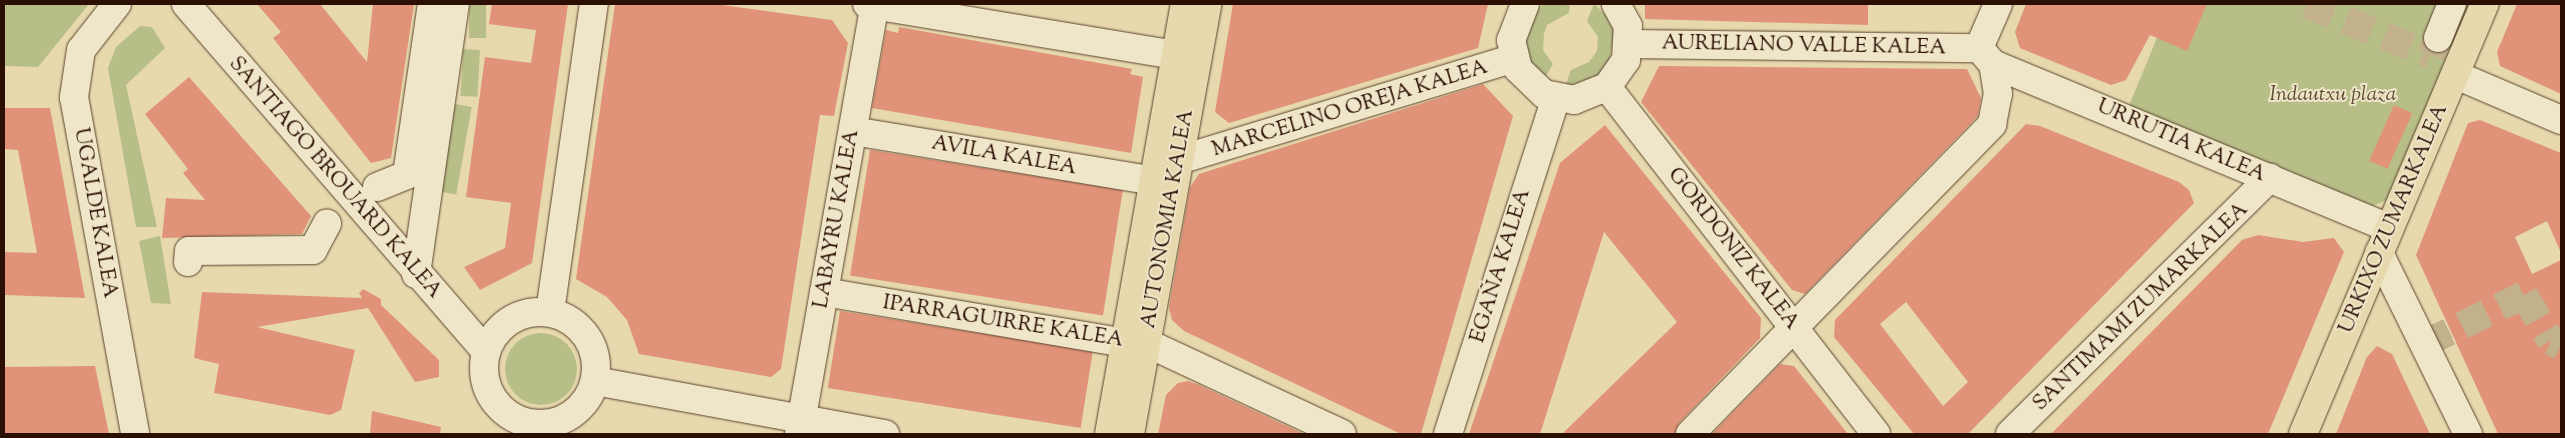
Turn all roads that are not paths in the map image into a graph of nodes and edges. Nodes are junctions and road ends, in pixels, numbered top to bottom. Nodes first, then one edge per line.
1 (117, 4) edge
2 (186, 4) edge
3 (432, 4) edge
4 (455, 4) edge
5 (594, 4) edge
6 (872, 4) edge
7 (1185, 4) edge
8 (1207, 4) edge
9 (1525, 4) edge
10 (1616, 4) edge
11 (1998, 4) edge
12 (2452, 4) edge
13 (2486, 4) edge
14 (2438, 38) tunnel mouth
15 (1630, 44) junction
16 (1176, 55) junction
17 (1986, 56) junction
18 (1514, 58) junction
19 (2456, 75) junction
20 (1607, 87) junction
21 (1556, 98) junction
22 (2561, 120) edge
23 (854, 131) junction
24 (1163, 169) junction
25 (2270, 178) junction
26 (377, 186) dead end
27 (327, 224) dead end
28 (2384, 241) junction
29 (188, 262) dead end
30 (416, 274) junction
31 (824, 292) junction
32 (550, 312) junction
33 (1796, 326) junction
34 (1136, 343) junction
35 (486, 351) junction
36 (595, 381) junction
37 (799, 427) edge
38 (534, 429) edge
39 (135, 434) edge
40 (885, 434) edge
41 (1109, 434) edge
42 (1130, 434) edge
43 (1342, 434) edge
44 (1448, 434) edge
45 (1690, 434) edge
46 (1876, 434) edge
47 (2010, 434) edge
48 (2303, 434) edge
49 (2468, 434) edge

1 - 39 street, UGALDE KALEA
2 - 30 street, SANTIAGO BROUARD KALEA
3 - 26 street
4 - 30 street
5 - 32 street
6 - 16 street
6 - 23 street, LABAYRU KALEA
7 - 16 main road, AUTONOMIA KALEA
8 - 24 main road, AUTONOMIA KALEA
9 - 18 street
10 - 15 street
11 - 17 street
12 - 14 street
13 - 19 main road, URKIXO ZUMARKALEA
15 - 17 street, AURELIANO VALLE KALEA
15 - 20 street
16 - 24 main road, AUTONOMIA KALEA
17 - 25 street, URRUTIA KALEA
17 - 33 street
18 - 21 street
18 - 24 street, MARCELINO OREJA KALEA
19 - 22 street
19 - 28 main road, URKIXO ZUMARKALEA
20 - 21 street
20 - 33 street, GORDONIZ KALEA
21 - 44 street, EGAÑA KALEA
23 - 24 street, AVILA KALEA
23 - 31 street, LABAYRU KALEA
24 - 34 main road, AUTONOMIA KALEA
25 - 28 street, URRUTIA KALEA
25 - 47 street, SANTIMAMI ZUMARKALEA
27 - 29 street
28 - 48 main road, URKIXO ZUMARKALEA
28 - 49 street
30 - 35 street, SANTIAGO BROUARD KALEA
31 - 34 street, IPARRAGUIRRE KALEA
31 - 37 street, LABAYRU KALEA
32 - 35 street
32 - 36 street
33 - 45 street
33 - 46 street, GORDONIZ KALEA
34 - 41 main road, AUTONOMIA KALEA
34 - 42 main road, AUTONOMIA KALEA
34 - 43 street, IPARRAGUIRRE KALEA
35 - 38 street
36 - 37 street
36 - 38 street
37 - 40 street

